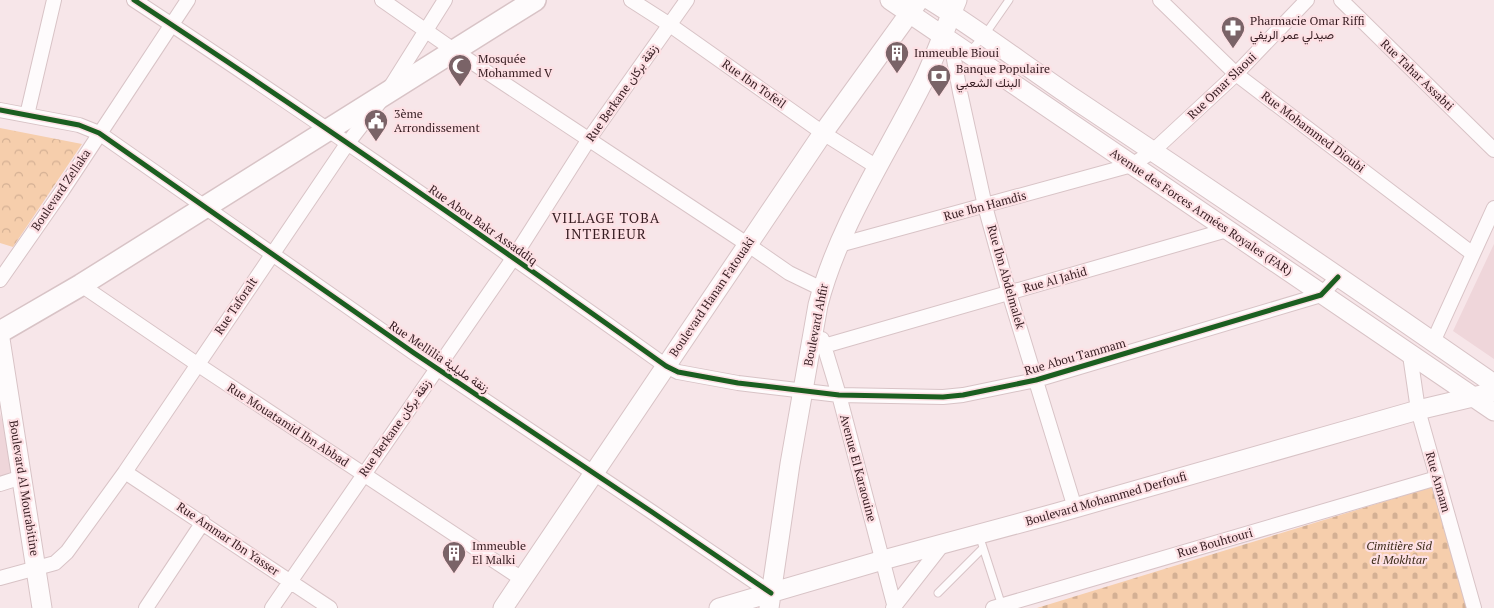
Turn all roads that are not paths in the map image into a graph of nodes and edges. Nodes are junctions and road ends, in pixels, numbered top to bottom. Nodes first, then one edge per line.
1 (54, 0) edge
2 (134, 0) edge
3 (188, 0) edge
4 (382, 0) edge
5 (445, 0) edge
6 (535, 0) edge
7 (631, 0) edge
8 (687, 0) edge
9 (890, 0) edge
10 (930, 0) edge
11 (1010, 0) edge
12 (1160, 0) edge
13 (1307, 0) edge
14 (1341, 0) edge
15 (914, 6) edge
16 (954, 7) edge
17 (171, 24) junction
18 (670, 25) junction
19 (426, 31) junction
20 (984, 36) junction
21 (947, 40) junction
22 (455, 51) junction
23 (967, 54) junction
24 (1236, 74) junction
25 (386, 94) junction
26 (0, 110) edge
27 (27, 115) junction
28 (328, 129) junction
29 (823, 132) junction
30 (99, 133) junction
31 (590, 140) junction
32 (347, 144) junction
33 (1494, 150) edge
34 (1153, 152) junction
35 (1132, 165) junction
36 (877, 167) junction
37 (985, 206) junction
38 (204, 208) junction
39 (1494, 208) edge
40 (1227, 230) junction
41 (747, 244) junction
42 (839, 245) junction
43 (272, 254) junction
44 (1473, 254) junction
45 (514, 257) junction
46 (1338, 277) junction
47 (0, 280) edge
48 (81, 285) junction
49 (822, 288) junction
50 (1009, 293) junction
51 (1322, 295) junction
52 (815, 318) junction
53 (0, 332) edge
54 (0, 339) edge
55 (1433, 342) junction
56 (824, 346) junction
57 (1410, 355) junction
58 (197, 364) junction
59 (666, 366) junction
60 (437, 368) junction
61 (1036, 380) junction
62 (1494, 384) edge
63 (803, 391) junction
64 (1494, 392) edge
65 (839, 395) junction
66 (1474, 398) junction
67 (1418, 410) junction
68 (1494, 411) edge
69 (125, 472) junction
70 (364, 474) junction
71 (593, 474) junction
72 (22, 477) junction
73 (1437, 478) junction
74 (0, 484) edge
75 (1075, 508) junction
76 (203, 522) junction
77 (980, 541) junction
78 (943, 544) junction
79 (883, 560) junction
80 (35, 567) junction
81 (0, 578) edge
82 (522, 579) junction
83 (290, 581) junction
84 (938, 592) dead end
85 (770, 601) edge
86 (894, 607) edge
87 (997, 607) edge
88 (42, 608) edge
89 (146, 608) edge
90 (272, 608) edge
91 (330, 608) edge
92 (503, 608) edge
93 (719, 608) edge
94 (1474, 608) edge

1 - 27 street
2 - 17 street, Rue Abou Bakr Assaddiq
3 - 17 street, Boulevard Zellaka
4 - 19 street
5 - 19 street, Rue Taforalt
6 - 22 main road
7 - 18 street, Rue Ibn Tofeil
8 - 18 street, Rue Berkane زنقة بركان
9 - 15 street, Avenue des Forces Armées Royales (FAR)
10 - 16 street, Avenue des Forces Armées Royales (FAR)
11 - 20 lane
12 - 24 street, Rue Mohammed Dioubi
13 - 24 street, Rue Omar Slaoui
14 - 33 street, Rue Tahar Assabti
15 - 21 street, Avenue des Forces Armées Royales (FAR)
15 - 29 street, Boulevard Hanan Fatouaki
16 - 20 street, Avenue des Forces Armées Royales (FAR)
16 - 21 street, Boulevard Ahfir
17 - 28 street, Rue Abou Bakr Assaddiq
17 - 30 street, Boulevard Zellaka
18 - 29 street, Rue Ibn Tofeil
18 - 31 street, Rue Berkane زنقة بركان
19 - 22 street
19 - 25 street, Rue Taforalt
20 - 23 lane
20 - 34 street, Avenue des Forces Armées Royales (FAR)
21 - 23 street, Avenue des Forces Armées Royales (FAR)
21 - 36 street, Boulevard Ahfir
21 - 37 street, Rue Ibn Abdelmalek
22 - 25 main road
22 - 31 street
23 - 35 street, Avenue des Forces Armées Royales (FAR)
24 - 34 street, Rue Omar Slaoui
24 - 44 street, Rue Mohammed Dioubi
25 - 28 main road
25 - 32 street, Rue Taforalt
26 - 27 street, Rue Mellilia زنقة مليلية
27 - 30 street, Rue Mellilia زنقة مليلية
28 - 32 street, Rue Abou Bakr Assaddiq
28 - 38 main road
29 - 36 street, Rue Ibn Tofeil
29 - 41 street, Boulevard Hanan Fatouaki
30 - 38 street, Rue Mellilia زنقة مليلية
30 - 47 street, Boulevard Zellaka
31 - 41 street
31 - 45 street, Rue Berkane زنقة بركان
32 - 43 street, Rue Taforalt
32 - 45 street, Rue Abou Bakr Assaddiq
34 - 35 street, Rue Omar Slaoui
34 - 46 street, Avenue des Forces Armées Royales (FAR)
35 - 37 street, Rue Ibn Hamdis
35 - 40 street, Avenue des Forces Armées Royales (FAR)
36 - 42 street, Boulevard Ahfir
37 - 42 street, Rue Ibn Hamdis
37 - 50 street, Rue Ibn Abdelmalek
38 - 43 street, Rue Mellilia زنقة مليلية
38 - 48 main road
39 - 44 street
40 - 50 street, Rue Al Jahid
40 - 51 street, Avenue des Forces Armées Royales (FAR)
41 - 49 street
41 - 59 street, Boulevard Hanan Fatouaki
42 - 49 street, Boulevard Ahfir
43 - 58 street, Rue Taforalt
43 - 60 street, Rue Mellilia زنقة مليلية
44 - 55 street
45 - 59 street, Rue Abou Bakr Assaddiq
45 - 60 street, Rue Berkane زنقة بركان
46 - 51 street
46 - 55 street, Avenue des Forces Armées Royales (FAR)
48 - 53 main road
48 - 58 street, Rue Mouatamid Ibn Abbad
49 - 52 street, Boulevard Ahfir
50 - 56 street, Rue Al Jahid
50 - 61 street, Rue Ibn Abdelmalek
51 - 57 street, Avenue des Forces Armées Royales (FAR)
51 - 61 street, Rue Abou Tammam
52 - 56 street, Avenue El Karaouine
52 - 63 street, Boulevard Ahfir
54 - 72 street, Boulevard Al Mourabitine
55 - 62 street, Avenue des Forces Armées Royales (FAR)
56 - 65 street, Avenue El Karaouine
57 - 66 street, Avenue des Forces Armées Royales (FAR)
57 - 67 street, Rue Annam
58 - 69 street, Rue Taforalt
58 - 70 street, Rue Mouatamid Ibn Abbad
59 - 63 street, Rue Abou Bakr Assaddiq
59 - 71 street, Boulevard Hanan Fatouaki
60 - 70 street, Rue Berkane زنقة بركان
60 - 71 street, Rue Mellilia زنقة مليلية
61 - 65 street, Rue Abou Tammam
61 - 75 street, Rue Ibn Abdelmalek
63 - 65 street, Rue Abou Tammam
63 - 85 street, Boulevard Ahfir
64 - 66 street, Boulevard Mohammed Derfoufi
65 - 79 street, Avenue El Karaouine
66 - 67 street, Boulevard Mohammed Derfoufi
66 - 68 street, Avenue des Forces Armées Royales (FAR)
67 - 73 street, Rue Annam
67 - 75 street, Boulevard Mohammed Derfoufi
69 - 76 street, Rue Ammar Ibn Yasser
69 - 80 street, Rue Taforalt
70 - 82 street, Rue Mouatamid Ibn Abbad
70 - 83 street, Rue Berkane زنقة بركان
71 - 82 street, Boulevard Hanan Fatouaki
71 - 85 street, Rue Mellilia زنقة مليلية
72 - 74 street
72 - 80 street, Boulevard Al Mourabitine
73 - 87 street, Rue Bouhtouri
73 - 94 street, Rue Annam
75 - 77 street, Boulevard Mohammed Derfoufi
76 - 83 street, Rue Ammar Ibn Yasser
76 - 89 street
77 - 78 street, Boulevard Mohammed Derfoufi
77 - 84 lane
77 - 87 lane
78 - 79 street, Boulevard Mohammed Derfoufi
78 - 86 street
79 - 85 street, Boulevard Mohammed Derfoufi
79 - 86 street, Avenue El Karaouine
80 - 81 street, Rue Taforalt
80 - 88 street, Boulevard Al Mourabitine
82 - 92 street, Boulevard Hanan Fatouaki
83 - 90 street, Rue Berkane زنقة بركان
83 - 91 street, Rue Ammar Ibn Yasser
85 - 93 street, Boulevard Mohammed Derfoufi

